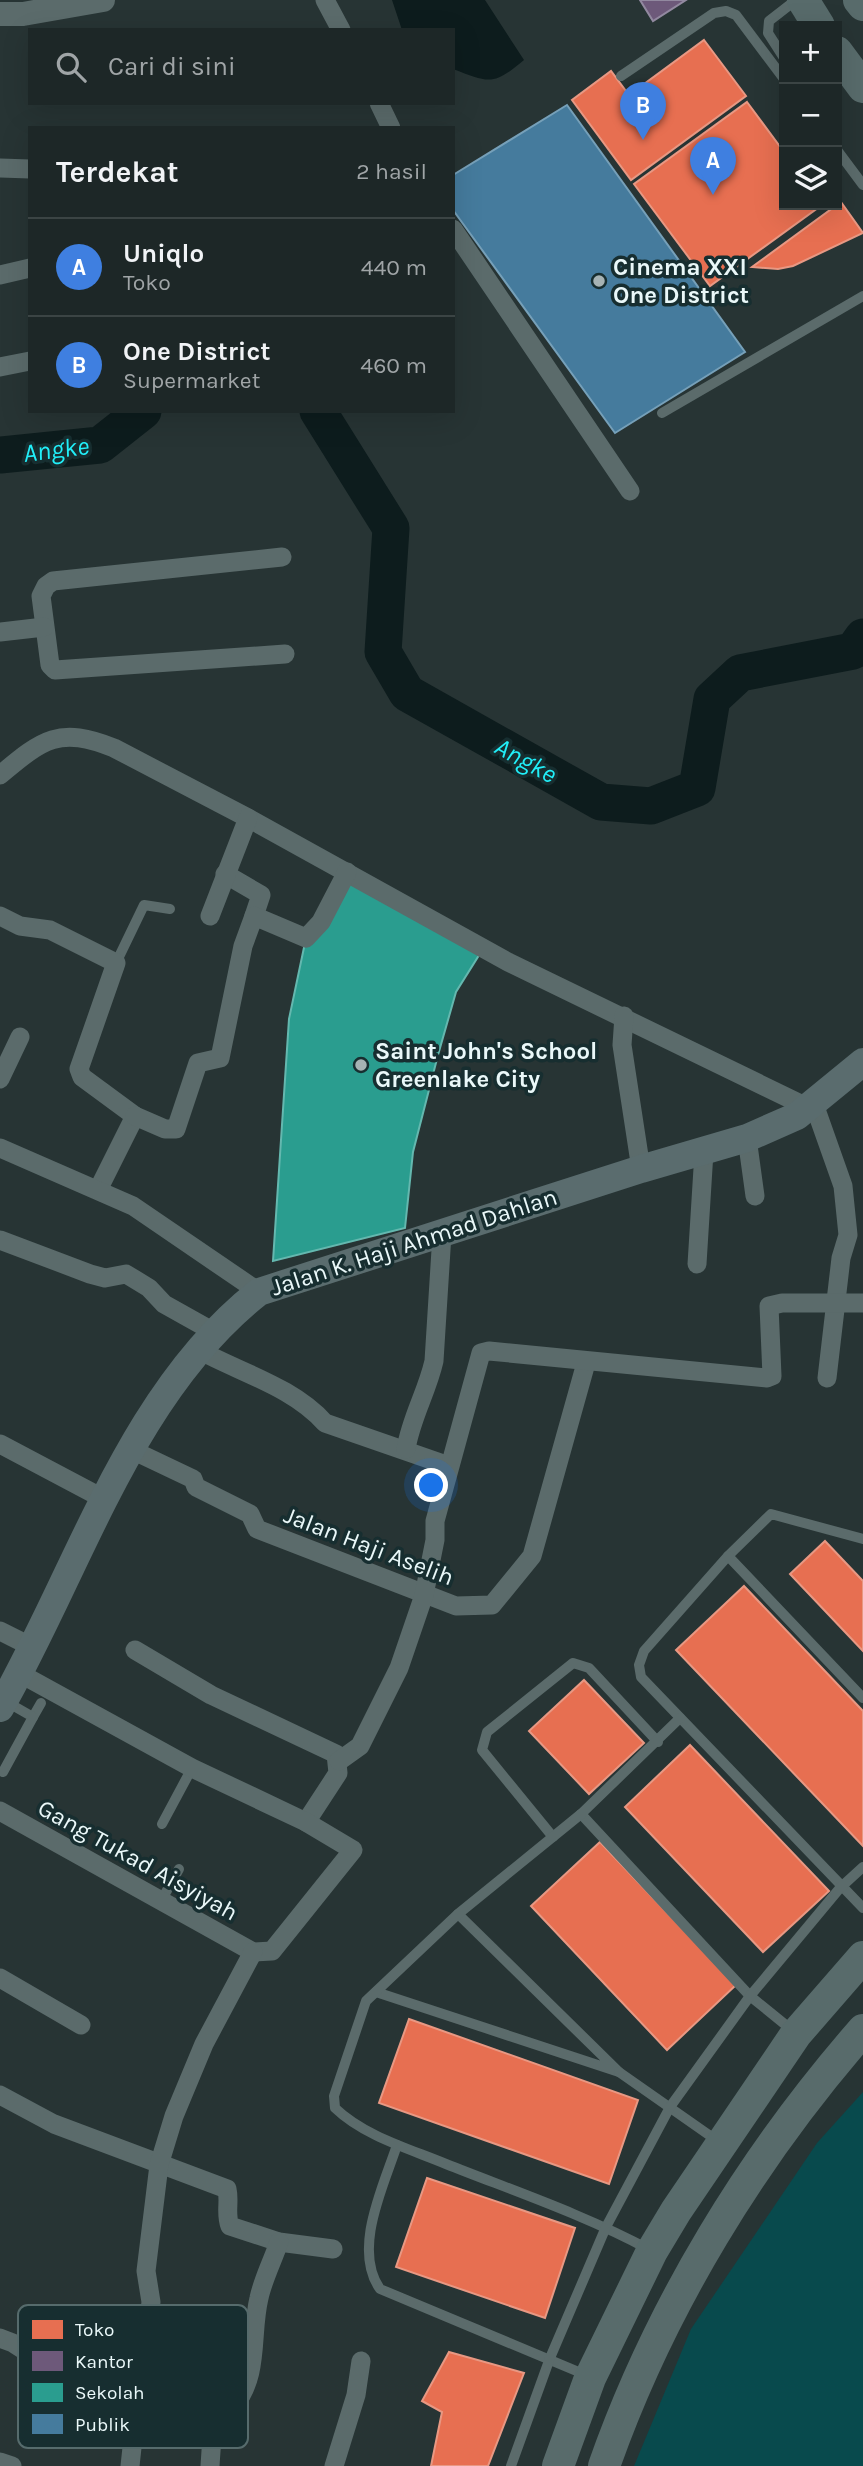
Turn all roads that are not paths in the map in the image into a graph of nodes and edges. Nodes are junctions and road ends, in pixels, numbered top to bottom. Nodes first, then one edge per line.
1 (103, 0) edge
2 (325, 0) edge
3 (796, 0) edge
4 (803, 0) edge
5 (859, 0) edge
6 (863, 5) edge
7 (0, 14) edge
8 (816, 21) edge
9 (340, 28) edge
10 (779, 50) edge
11 (842, 59) edge
12 (779, 72) edge
13 (621, 76) dead end
14 (863, 88) edge
15 (380, 105) edge
16 (390, 126) edge
17 (842, 157) edge
18 (0, 168) edge
19 (28, 169) edge
20 (863, 185) edge
21 (455, 232) edge
22 (0, 261) edge
23 (28, 262) edge
24 (28, 268) edge
25 (0, 275) edge
26 (863, 296) edge
27 (28, 361) edge
28 (0, 367) edge
29 (662, 413) dead end
30 (630, 491) dead end
31 (282, 557) dead end
32 (44, 627) junction
33 (0, 632) edge
34 (285, 654) dead end
35 (0, 775) edge
36 (248, 818) junction
37 (347, 872) junction
38 (226, 874) junction
39 (170, 909) dead end
40 (0, 916) edge
41 (210, 916) dead end
42 (254, 916) junction
43 (116, 963) junction
44 (624, 1016) junction
45 (20, 1037) dead end
46 (860, 1063) edge
47 (0, 1079) edge
48 (816, 1101) junction
49 (135, 1116) junction
50 (747, 1138) junction
51 (0, 1148) edge
52 (704, 1152) junction
53 (641, 1169) junction
54 (98, 1190) junction
55 (755, 1196) dead end
56 (442, 1234) junction
57 (0, 1240) edge
58 (697, 1264) dead end
59 (260, 1292) junction
60 (863, 1303) edge
61 (836, 1304) junction
62 (207, 1341) junction
63 (586, 1363) junction
64 (827, 1378) dead end
65 (0, 1444) edge
66 (406, 1449) junction
67 (132, 1450) junction
68 (449, 1466) junction
69 (104, 1499) junction
70 (863, 1539) edge
71 (728, 1556) junction
72 (424, 1595) junction
73 (0, 1631) edge
74 (32, 1647) junction
75 (135, 1650) dead end
76 (19, 1673) junction
77 (863, 1698) edge
78 (41, 1703) dead end
79 (2, 1705) edge
80 (33, 1717) junction
81 (680, 1718) junction
82 (658, 1742) junction
83 (339, 1761) junction
84 (192, 1768) junction
85 (3, 1772) dead end
86 (0, 1811) edge
87 (581, 1814) junction
88 (306, 1822) junction
89 (162, 1824) dead end
90 (553, 1837) junction
91 (863, 1867) edge
92 (178, 1869) dead end
93 (840, 1888) junction
94 (161, 1901) junction
95 (863, 1908) edge
96 (458, 1914) junction
97 (253, 1952) junction
98 (863, 1957) edge
99 (0, 1978) edge
100 (376, 1992) junction
101 (750, 1996) junction
102 (81, 2025) dead end
103 (863, 2030) edge
104 (796, 2034) junction
105 (619, 2073) junction
106 (0, 2095) edge
107 (670, 2107) junction
108 (720, 2143) junction
109 (397, 2145) junction
110 (159, 2165) junction
111 (606, 2227) junction
112 (279, 2242) junction
113 (333, 2249) dead end
114 (652, 2251) junction
115 (151, 2305) edge
116 (0, 2338) edge
117 (18, 2346) edge
118 (550, 2358) junction
119 (361, 2361) dead end
120 (248, 2377) edge
121 (590, 2378) junction
122 (132, 2448) edge
123 (211, 2448) edge
124 (0, 2462) edge
125 (12, 2466) edge
126 (130, 2466) edge
127 (209, 2466) edge
128 (334, 2466) edge
129 (510, 2466) edge
130 (558, 2466) edge
131 (604, 2466) edge

1 - 7 street
2 - 9 street
3 - 10 lane
4 - 8 main road
5 - 6 main road
11 - 14 main road
12 - 13 lane
15 - 16 street
17 - 20 lane
18 - 19 street
21 - 30 street
22 - 23 street
24 - 25 street
26 - 29 lane
27 - 28 street
31 - 32 street
32 - 33 street
32 - 34 street
35 - 36 street
36 - 37 street
36 - 38 street
37 - 42 street
37 - 44 street
38 - 41 street
38 - 42 street
39 - 43 lane
40 - 43 street
42 - 49 street
43 - 49 street
44 - 48 street
44 - 53 street
45 - 47 street
46 - 48 main road, Jalan K. Haji Ahmad Dahlan
48 - 50 main road, Jalan K. Haji Ahmad Dahlan
48 - 61 street
49 - 54 street
50 - 52 main road, Jalan K. Haji Ahmad Dahlan
50 - 55 street
51 - 54 street
52 - 53 main road, Jalan K. Haji Ahmad Dahlan
52 - 58 street
53 - 56 main road, Jalan K. Haji Ahmad Dahlan
54 - 59 street
56 - 59 main road, Jalan K. Haji Ahmad Dahlan
56 - 66 street
57 - 62 street
59 - 62 main road, Jalan K. Haji Ahmad Dahlan
60 - 61 street
61 - 63 street
61 - 64 street
62 - 66 street
62 - 67 main road, Jalan K. Haji Ahmad Dahlan
63 - 68 street
63 - 72 street, Jalan Haji Aselih
65 - 69 street
66 - 68 street
67 - 69 main road, Jalan K. Haji Ahmad Dahlan
67 - 72 street, Jalan Haji Aselih
68 - 72 street
69 - 74 main road, Jalan K. Haji Ahmad Dahlan
70 - 71 lane
71 - 77 lane
71 - 81 lane
72 - 83 street
73 - 74 street
74 - 76 main road, Jalan K. Haji Ahmad Dahlan
75 - 83 street
76 - 79 main road, Jalan K. Haji Ahmad Dahlan
76 - 84 street
78 - 80 lane
79 - 80 lane
80 - 85 lane
81 - 82 lane
81 - 93 lane
82 - 87 lane
82 - 90 lane
83 - 88 street
84 - 88 street
84 - 89 lane
86 - 94 street, Gang Tukad Aisyiyah
87 - 90 lane
87 - 101 lane
88 - 97 street
90 - 96 lane
91 - 93 lane
92 - 94 lane
93 - 95 lane
93 - 101 lane
94 - 97 street, Gang Tukad Aisyiyah
96 - 100 lane
96 - 105 lane
97 - 110 street
98 - 104 main road
99 - 102 street
100 - 105 lane
100 - 109 lane
101 - 104 lane
101 - 107 lane
103 - 131 main road
104 - 108 main road
105 - 107 lane
106 - 110 street
107 - 108 lane
107 - 111 lane
108 - 114 main road
109 - 111 lane
109 - 118 lane
110 - 112 street
110 - 115 street
111 - 114 lane
111 - 118 lane
112 - 113 street
112 - 120 street
114 - 121 main road
116 - 117 street
118 - 121 lane
118 - 129 lane
119 - 128 street
121 - 130 main road
122 - 126 street
123 - 127 street
124 - 125 street

